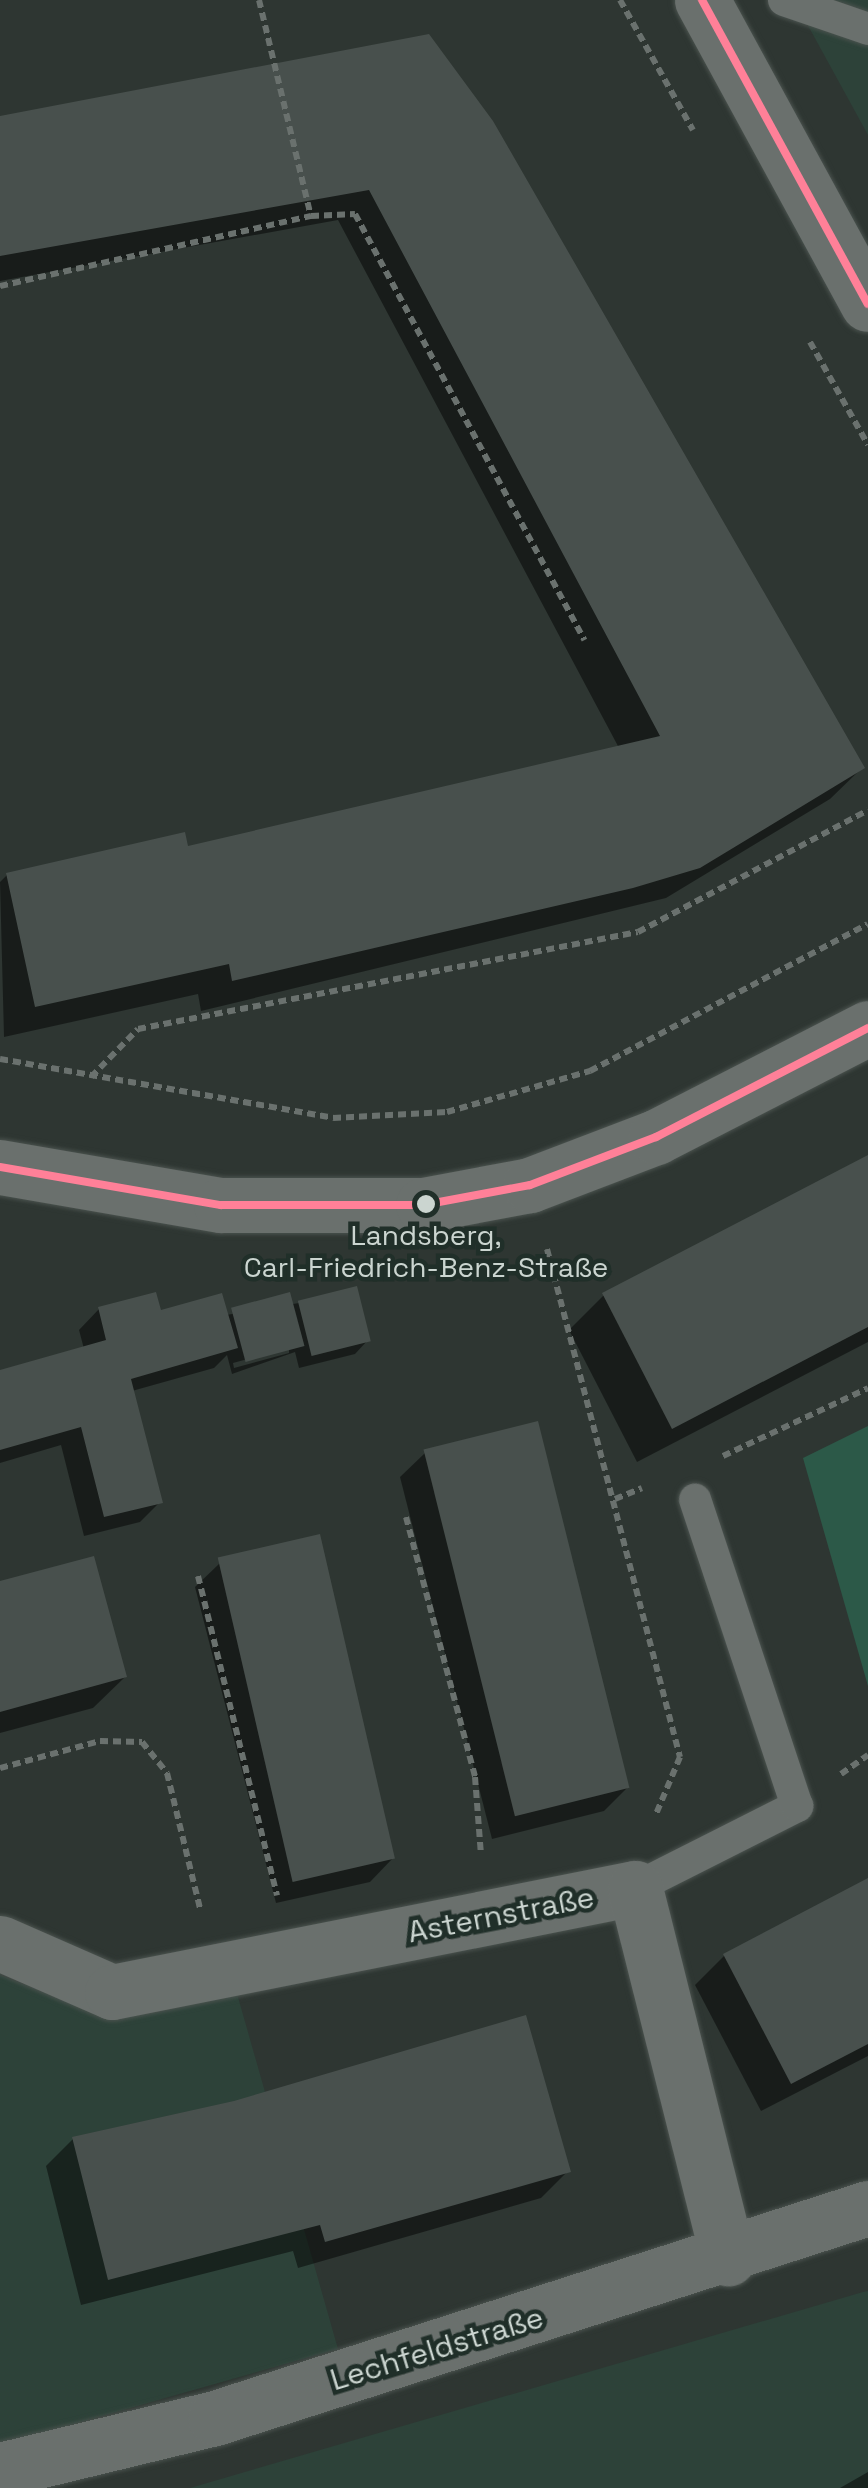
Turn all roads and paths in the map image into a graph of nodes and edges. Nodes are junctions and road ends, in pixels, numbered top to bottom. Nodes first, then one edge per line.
1 (258, 0) edge
2 (702, 0) edge
3 (784, 0) edge
4 (868, 29) edge
5 (311, 216) junction
6 (0, 286) edge
7 (868, 304) edge
8 (584, 640) dead end
9 (868, 810) edge
10 (868, 924) edge
11 (868, 1028) edge
12 (0, 1059) edge
13 (91, 1077) junction
14 (0, 1167) edge
15 (530, 1184) junction
16 (868, 1388) edge
17 (702, 1464) dead end
18 (649, 1486) dead end
19 (615, 1499) junction
20 (695, 1500) dead end
21 (406, 1516) dead end
22 (198, 1576) dead end
23 (0, 1768) edge
24 (634, 1888) junction
25 (494, 1916) junction
26 (0, 1943) edge
27 (292, 1956) junction
28 (215, 1972) junction
29 (868, 2208) edge
30 (728, 2259) junction
31 (0, 2470) edge

1 - 5 path
2 - 7 street
3 - 4 lane
5 - 6 path
5 - 8 path
9 - 13 path
10 - 13 path
11 - 15 street
12 - 13 path
14 - 15 street
15 - 19 path
16 - 17 path
18 - 19 path
19 - 24 path
20 - 24 lane
21 - 25 path
22 - 27 path
23 - 28 path
24 - 25 street, Asternstraße
24 - 30 street, Asternstraße
25 - 27 street, Asternstraße
26 - 28 street, Asternstraße
27 - 28 street, Asternstraße
29 - 30 street, Lechfeldstraße
30 - 31 street, Lechfeldstraße

